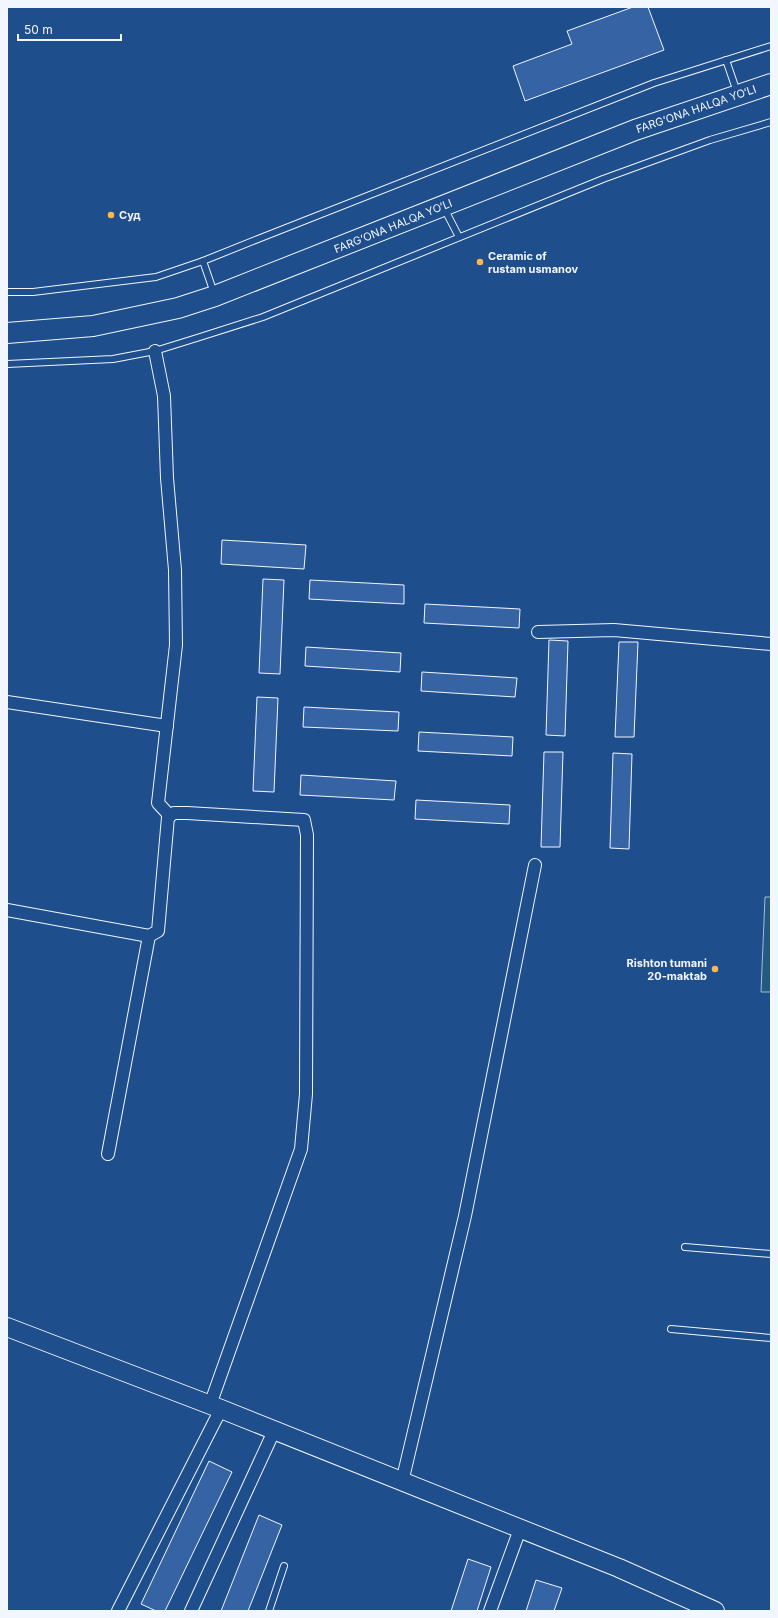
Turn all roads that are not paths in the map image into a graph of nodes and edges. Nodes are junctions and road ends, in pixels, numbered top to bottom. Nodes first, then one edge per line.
1 (771, 46) edge
2 (726, 60) junction
3 (771, 84) edge
4 (738, 94) junction
5 (771, 122) edge
6 (443, 206) junction
7 (459, 237) junction
8 (203, 261) junction
9 (7, 292) edge
10 (215, 296) junction
11 (7, 333) edge
12 (155, 351) junction
13 (7, 364) edge
14 (538, 632) dead end
15 (771, 644) edge
16 (7, 702) edge
17 (167, 726) junction
18 (170, 816) junction
19 (535, 865) dead end
20 (7, 910) edge
21 (150, 936) junction
22 (108, 1154) dead end
23 (685, 1247) dead end
24 (771, 1254) edge
25 (7, 1327) edge
26 (671, 1329) dead end
27 (771, 1338) edge
28 (216, 1407) junction
29 (274, 1431) junction
30 (402, 1482) junction
31 (520, 1529) junction
32 (284, 1566) dead end
33 (706, 1609) edge
34 (120, 1610) edge
35 (190, 1611) edge
36 (269, 1611) edge
37 (490, 1611) edge

1 - 2 lane
2 - 4 lane
2 - 8 lane
3 - 4 main road, FARG‘ONA HALQA YO‘LI
4 - 6 main road, FARG‘ONA HALQA YO‘LI
5 - 7 lane
6 - 7 lane
6 - 10 main road, FARG‘ONA HALQA YO‘LI
7 - 12 lane
8 - 9 lane
8 - 10 lane
10 - 11 main road, FARG‘ONA HALQA YO‘LI
12 - 13 lane
12 - 17 street
14 - 15 street
16 - 17 street
17 - 18 street
18 - 21 street
18 - 28 street
19 - 30 street
20 - 21 street
21 - 22 street
23 - 24 lane
25 - 28 street
26 - 27 lane
28 - 29 street
28 - 34 street
29 - 30 street
29 - 35 street
30 - 31 street
31 - 33 street
31 - 37 street
32 - 36 lane

